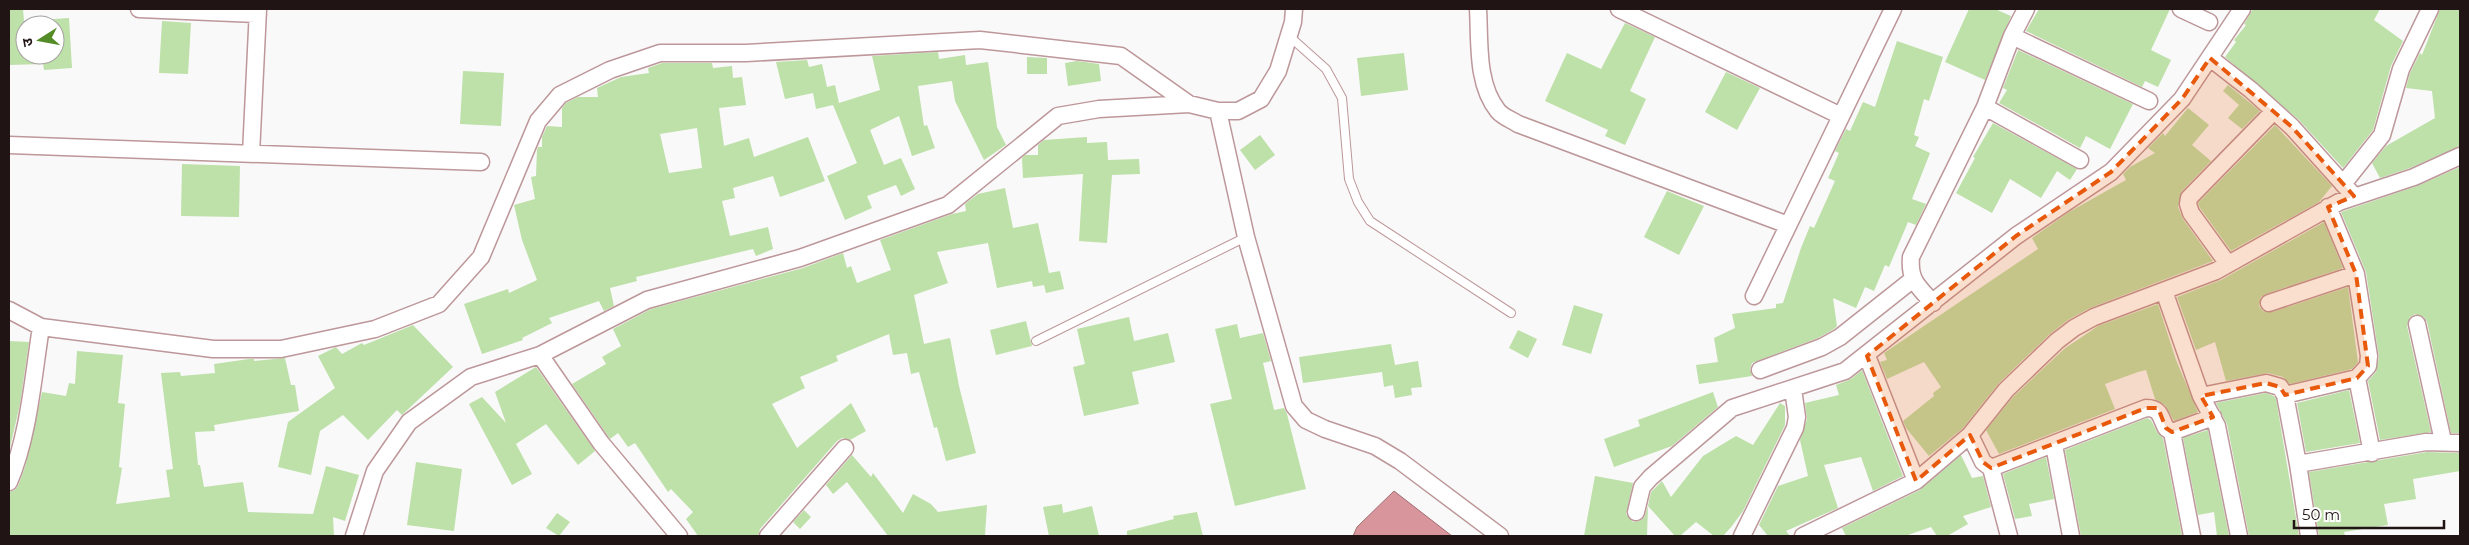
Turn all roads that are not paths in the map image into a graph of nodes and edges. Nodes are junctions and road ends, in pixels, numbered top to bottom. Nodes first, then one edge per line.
1 (139, 9) edge
2 (1294, 9) edge
3 (1478, 9) edge
4 (1620, 9) edge
5 (1893, 9) edge
6 (2026, 9) edge
7 (2182, 9) edge
8 (2242, 9) edge
9 (2430, 9) edge
10 (258, 11) edge
11 (2209, 22) dead end
12 (1289, 36) junction
13 (2012, 36) junction
14 (2210, 58) junction
15 (2148, 101) dead end
16 (1189, 104) junction
17 (1985, 107) junction
18 (1218, 111) junction
19 (2274, 111) junction
20 (1841, 116) junction
21 (9, 145) edge
22 (251, 154) junction
23 (2460, 156) edge
24 (2080, 160) dead end
25 (481, 162) dead end
26 (2343, 184) junction
27 (2354, 196) junction
28 (2328, 207) junction
29 (1788, 225) junction
30 (1246, 237) junction
31 (2228, 264) junction
32 (2356, 274) junction
33 (1912, 280) junction
34 (2164, 291) junction
35 (1754, 296) dead end
36 (1933, 303) junction
37 (2269, 304) dead end
38 (9, 310) edge
39 (1511, 313) dead end
40 (2417, 324) dead end
41 (41, 327) junction
42 (1036, 341) dead end
43 (540, 355) junction
44 (1866, 356) junction
45 (1760, 370) dead end
46 (2357, 378) junction
47 (1793, 389) junction
48 (2285, 395) junction
49 (2201, 396) junction
50 (2213, 417) junction
51 (2172, 432) junction
52 (1970, 435) junction
53 (2443, 441) junction
54 (2460, 443) edge
55 (2054, 445) junction
56 (845, 448) dead end
57 (2372, 453) junction
58 (2298, 464) junction
59 (1991, 468) junction
60 (1916, 481) junction
61 (9, 482) edge
62 (1636, 512) dead end
63 (354, 536) edge
64 (679, 536) edge
65 (768, 536) edge
66 (1500, 536) edge
67 (1742, 536) edge
68 (1803, 536) edge
69 (2008, 536) edge
70 (2071, 536) edge
71 (2192, 536) edge
72 (2240, 536) edge
73 (2308, 536) edge

1 - 10 street
2 - 12 street
3 - 29 street
4 - 20 street
5 - 20 street
6 - 13 street
7 - 11 street
8 - 14 street
9 - 26 street
10 - 22 street
12 - 18 street
12 - 39 lane
13 - 15 street
13 - 17 street
14 - 19 street
14 - 36 street
16 - 18 street
16 - 41 street
16 - 43 street
17 - 24 street
17 - 33 street
18 - 30 street
19 - 26 street
19 - 31 street
20 - 29 street
21 - 22 street
22 - 25 street
23 - 27 street
26 - 27 street
27 - 28 street
28 - 31 street
28 - 32 street
29 - 35 street
30 - 42 lane
30 - 66 street
31 - 34 street
32 - 37 street
32 - 46 street
33 - 36 street
33 - 45 street
34 - 49 street
34 - 52 street
36 - 44 street
38 - 41 street
40 - 53 street
41 - 61 street
43 - 63 street
43 - 64 street
44 - 47 street
44 - 60 street
46 - 48 street
46 - 57 street
47 - 62 street
47 - 67 street
48 - 49 street
48 - 58 street
49 - 50 street
50 - 51 street
50 - 72 street
51 - 55 street
51 - 71 street
52 - 59 street
52 - 60 street
53 - 54 street
53 - 57 street
55 - 59 street
55 - 70 street
56 - 65 street
57 - 58 street
58 - 73 street
59 - 69 street
60 - 68 street

